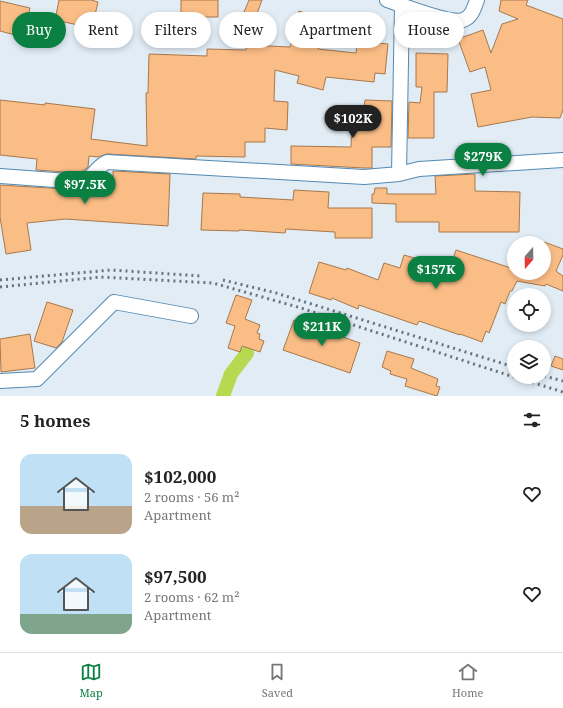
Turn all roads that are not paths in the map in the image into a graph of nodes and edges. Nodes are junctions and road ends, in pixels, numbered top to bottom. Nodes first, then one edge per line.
1 (387, 0) edge
2 (477, 0) edge
3 (402, 5) junction
4 (563, 160) edge
5 (399, 174) junction
6 (0, 176) edge
7 (192, 316) dead end
8 (0, 381) edge

1 - 3 street
2 - 3 street
3 - 5 street
4 - 5 street
5 - 6 street
7 - 8 street

